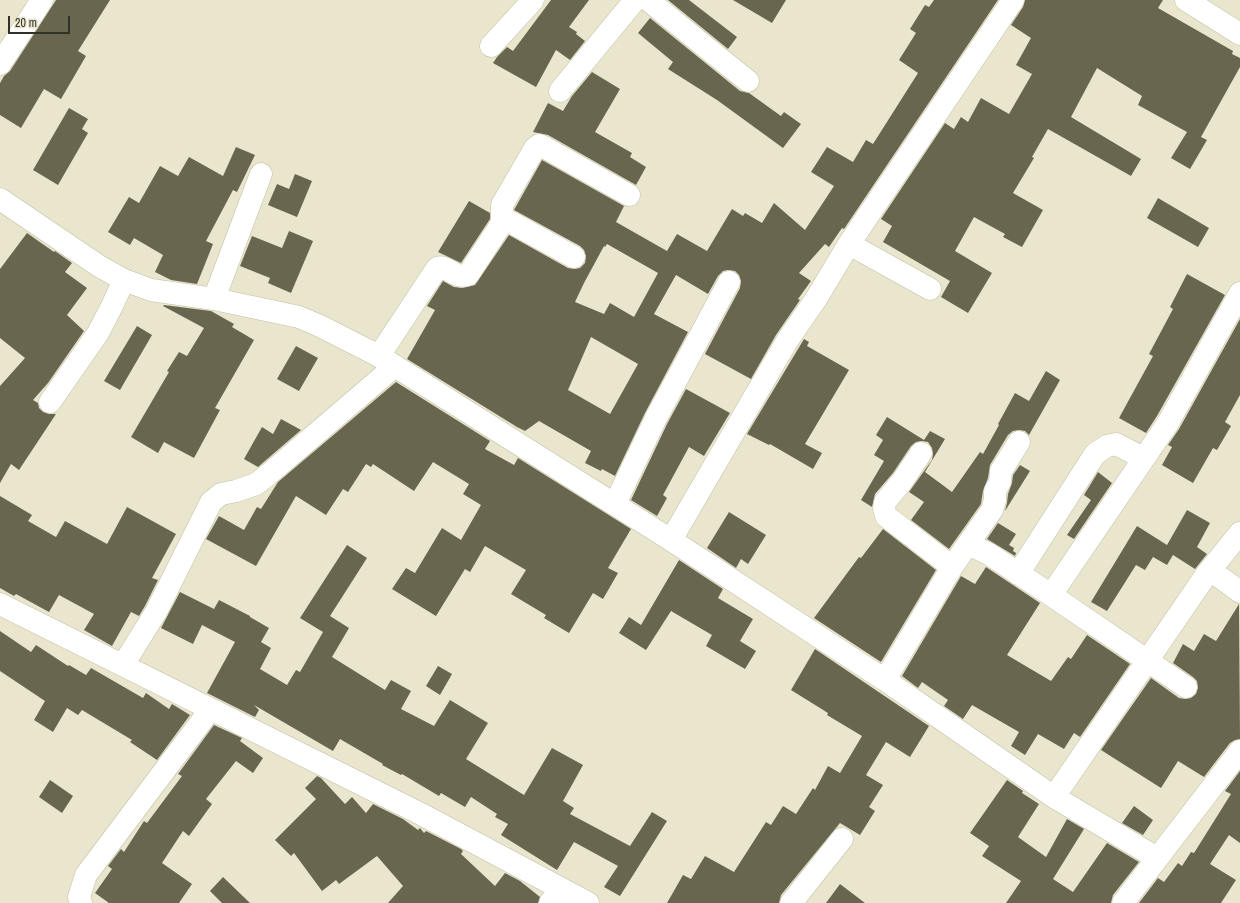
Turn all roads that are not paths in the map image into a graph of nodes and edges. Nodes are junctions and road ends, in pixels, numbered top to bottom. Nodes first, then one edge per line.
1 (42, 0) edge
2 (533, 0) edge
3 (646, 0) edge
4 (1013, 0) edge
5 (1186, 0) edge
6 (1240, 34) edge
7 (491, 46) dead end
8 (0, 64) edge
9 (748, 81) dead end
10 (560, 91) dead end
11 (262, 174) dead end
12 (629, 195) dead end
13 (0, 199) edge
14 (503, 218) junction
15 (850, 244) junction
16 (574, 257) dead end
17 (124, 280) junction
18 (730, 282) dead end
19 (930, 289) dead end
20 (1240, 293) edge
21 (214, 299) junction
22 (387, 361) junction
23 (50, 402) dead end
24 (1019, 442) dead end
25 (922, 453) dead end
26 (1143, 458) junction
27 (614, 504) junction
28 (1240, 532) edge
29 (671, 540) junction
30 (968, 544) junction
31 (952, 567) junction
32 (1210, 570) junction
33 (1018, 574) junction
34 (1240, 592) edge
35 (1051, 595) junction
36 (0, 604) edge
37 (1147, 661) junction
38 (123, 665) junction
39 (885, 680) junction
40 (1186, 687) dead end
41 (210, 710) junction
42 (1240, 751) edge
43 (1054, 797) junction
44 (842, 839) dead end
45 (1157, 858) junction
46 (556, 896) edge
47 (81, 903) edge
48 (588, 903) edge
49 (791, 903) edge
50 (1123, 903) edge

1 - 8 street
2 - 7 street
3 - 9 street
3 - 10 street
4 - 15 street
5 - 6 street
11 - 21 street
12 - 14 street
13 - 17 street
14 - 16 street
14 - 22 street
15 - 19 street
15 - 29 street
17 - 21 street
17 - 23 street
18 - 27 street
20 - 26 street
21 - 22 street
22 - 27 street
22 - 38 street
24 - 30 street
25 - 31 street
26 - 33 street
26 - 35 street
27 - 29 street
28 - 32 street
29 - 39 street
30 - 31 street
30 - 33 street
31 - 39 street
32 - 34 street
32 - 37 street
33 - 35 street
35 - 37 street
36 - 38 street
37 - 40 street
37 - 43 street
38 - 41 street
39 - 43 street
41 - 46 street
41 - 47 street
42 - 45 street
43 - 45 street
44 - 49 street
45 - 50 street
46 - 48 street

